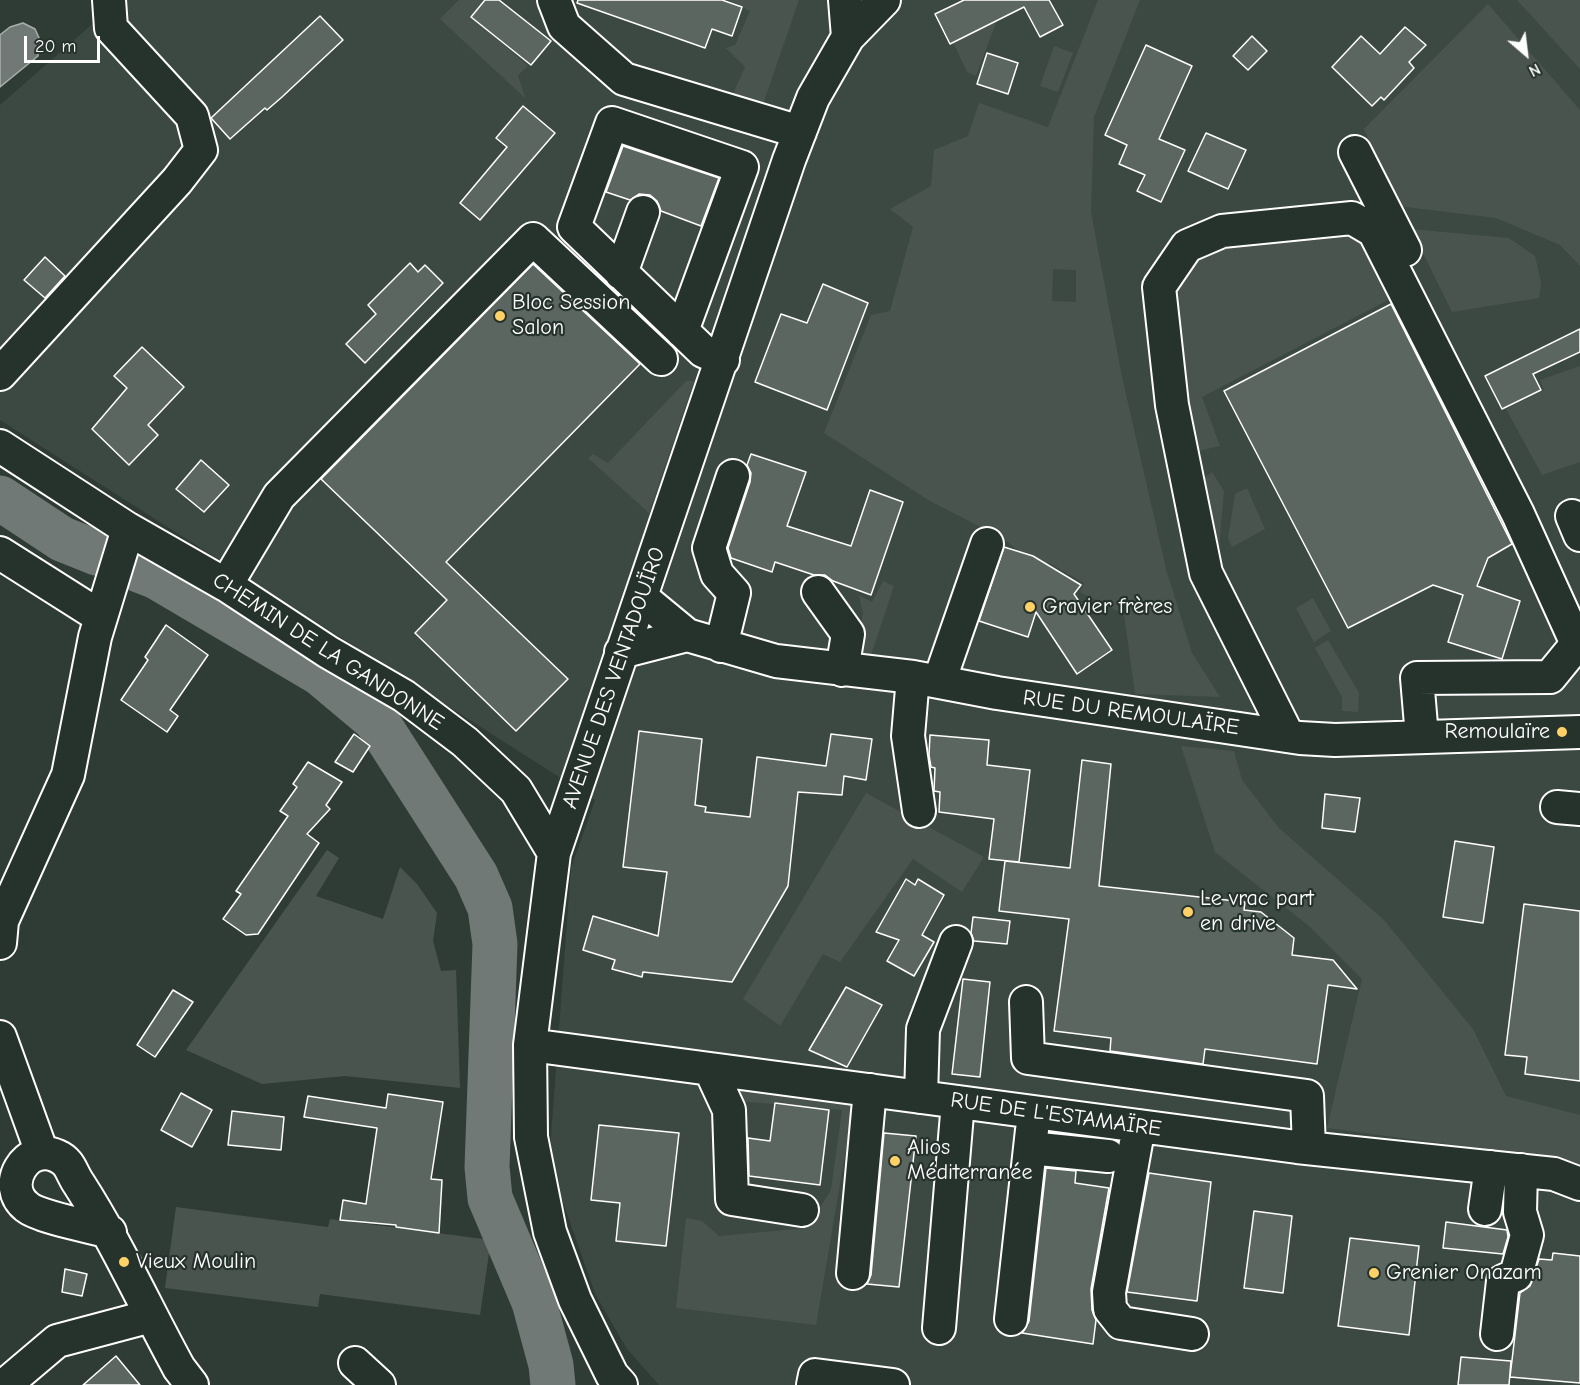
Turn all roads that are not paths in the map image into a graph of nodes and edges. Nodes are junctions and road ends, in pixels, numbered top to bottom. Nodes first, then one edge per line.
1 (109, 0) edge
2 (554, 0) edge
3 (845, 0) edge
4 (884, 0) edge
5 (848, 37) junction
6 (800, 132) junction
7 (1355, 152) dead end
8 (643, 212) dead end
9 (621, 273) junction
10 (682, 331) junction
11 (661, 359) dead end
12 (723, 360) junction
13 (0, 374) edge
14 (0, 446) edge
15 (733, 477) dead end
16 (128, 529) junction
17 (987, 544) dead end
18 (0, 553) edge
19 (0, 567) edge
20 (226, 585) junction
21 (818, 592) dead end
22 (640, 597) junction
23 (1580, 599) edge
24 (98, 627) junction
25 (687, 635) junction
26 (721, 646) junction
27 (621, 652) junction
28 (842, 670) junction
29 (926, 680) junction
30 (1580, 732) edge
31 (1288, 736) junction
32 (1422, 737) junction
33 (516, 790) junction
34 (573, 796) junction
35 (919, 811) dead end
36 (554, 853) junction
37 (956, 942) dead end
38 (0, 943) edge
39 (1026, 1002) dead end
40 (0, 1037) edge
41 (530, 1045) junction
42 (710, 1069) junction
43 (870, 1090) junction
44 (921, 1097) junction
45 (958, 1102) junction
46 (1033, 1112) junction
47 (1139, 1126) junction
48 (1309, 1148) junction
49 (1029, 1149) junction
50 (42, 1153) junction
51 (1108, 1156) dead end
52 (1491, 1167) junction
53 (9, 1170) edge
54 (1521, 1170) junction
55 (76, 1179) junction
56 (1580, 1184) edge
57 (1485, 1209) dead end
58 (802, 1210) dead end
59 (46, 1214) junction
60 (110, 1232) junction
61 (854, 1273) dead end
62 (151, 1316) junction
63 (1011, 1319) dead end
64 (939, 1328) dead end
65 (1192, 1334) dead end
66 (1497, 1334) dead end
67 (355, 1363) dead end
68 (5, 1385) edge
69 (192, 1385) edge
70 (379, 1385) edge
71 (621, 1385) edge
72 (813, 1385) edge
73 (893, 1385) edge

1 - 13 street
2 - 6 street
3 - 5 street
4 - 5 street, AVENUE DES VENTADOUÏRO
5 - 6 street, AVENUE DES VENTADOUÏRO
6 - 12 street, AVENUE DES VENTADOUÏRO
7 - 23 street
8 - 9 street
9 - 10 street
9 - 10 street
10 - 12 street
11 - 20 street
12 - 22 street, AVENUE DES VENTADOUÏRO
14 - 16 street, CHEMIN DE LA GANDONNE
15 - 26 street
16 - 20 street, CHEMIN DE LA GANDONNE
16 - 24 street
17 - 29 street
18 - 24 street
19 - 24 street
20 - 33 street, CHEMIN DE LA GANDONNE
21 - 28 street
22 - 25 street, RUE DU REMOULAÏRE
22 - 27 street, AVENUE DES VENTADOUÏRO
24 - 38 street
25 - 26 street, RUE DU REMOULAÏRE
25 - 27 street
26 - 28 street, RUE DU REMOULAÏRE
27 - 34 street, AVENUE DES VENTADOUÏRO
28 - 29 street, RUE DU REMOULAÏRE
29 - 31 street, RUE DU REMOULAÏRE
29 - 35 street
30 - 32 street, RUE DU REMOULAÏRE
31 - 32 street, RUE DU REMOULAÏRE
31 - 32 street
33 - 34 street
33 - 36 street, CHEMIN DE LA GANDONNE
34 - 36 street, AVENUE DES VENTADOUÏRO
36 - 41 street, AVENUE DES VENTADOUÏRO
37 - 44 street
39 - 48 street
40 - 50 street
41 - 42 street, RUE DE L'ESTAMAÏRE
41 - 71 street, AVENUE DES VENTADOUÏRO
42 - 43 street, RUE DE L'ESTAMAÏRE
42 - 58 street
43 - 44 street, RUE DE L'ESTAMAÏRE
43 - 61 street
44 - 45 street, RUE DE L'ESTAMAÏRE
45 - 46 street, RUE DE L'ESTAMAÏRE
45 - 64 street
46 - 47 street, RUE DE L'ESTAMAÏRE
46 - 49 street
47 - 48 street, RUE DE L'ESTAMAÏRE
47 - 65 street
48 - 52 street, RUE DE L'ESTAMAÏRE
49 - 51 street
49 - 63 street
50 - 53 street
50 - 55 street
52 - 54 street, RUE DE L'ESTAMAÏRE
52 - 57 street
53 - 59 street
54 - 56 street, RUE DE L'ESTAMAÏRE
54 - 66 street
55 - 59 street
55 - 60 street
59 - 60 street
60 - 62 street
62 - 68 street
62 - 69 street
67 - 70 street
72 - 73 street

